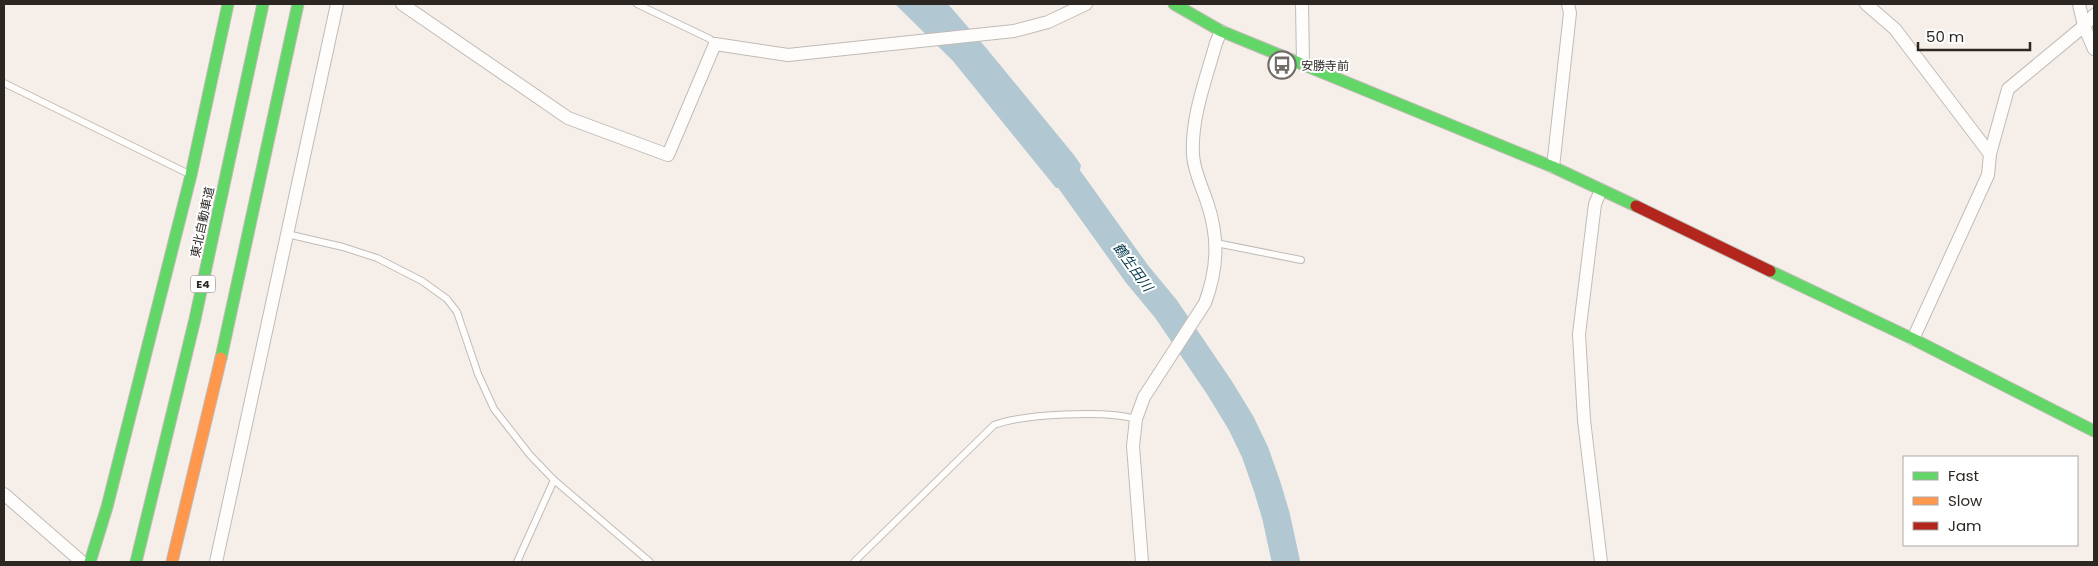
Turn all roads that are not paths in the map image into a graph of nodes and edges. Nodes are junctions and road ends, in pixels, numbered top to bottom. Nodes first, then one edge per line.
1 (228, 4) edge
2 (263, 4) edge
3 (298, 4) edge
4 (337, 4) edge
5 (402, 4) edge
6 (637, 4) edge
7 (1086, 4) edge
8 (1174, 4) edge
9 (1302, 4) edge
10 (1568, 4) edge
11 (1866, 4) edge
12 (2079, 4) edge
13 (2094, 14) edge
14 (2084, 26) junction
15 (1221, 31) junction
16 (715, 44) junction
17 (2094, 49) edge
18 (1303, 64) junction
19 (4, 83) edge
20 (1990, 154) junction
21 (1554, 167) junction
22 (191, 175) junction
23 (1601, 190) junction
24 (287, 234) junction
25 (1216, 243) junction
26 (1301, 260) dead end
27 (1913, 339) junction
28 (1136, 419) junction
29 (2094, 431) edge
30 (554, 480) junction
31 (4, 494) edge
32 (82, 562) edge
33 (90, 562) edge
34 (136, 562) edge
35 (172, 562) edge
36 (216, 562) edge
37 (517, 562) edge
38 (650, 562) edge
39 (854, 562) edge
40 (1142, 562) edge
41 (1601, 562) edge

1 - 22 main road
2 - 34 main road, 東北自動車道 / E4
3 - 35 main road
4 - 24 street
5 - 16 street
6 - 16 lane
7 - 16 street
8 - 15 main road
9 - 18 street
10 - 21 street
11 - 20 street
12 - 14 street
13 - 14 street
14 - 17 street
14 - 20 street
15 - 18 main road
15 - 25 street
18 - 21 main road
19 - 22 lane
20 - 27 street
21 - 23 main road
22 - 33 main road
23 - 27 main road
23 - 41 street
24 - 30 lane
24 - 36 street
25 - 26 lane
25 - 28 street
27 - 29 main road
28 - 39 lane
28 - 40 street
30 - 37 lane
30 - 38 lane
31 - 32 street

